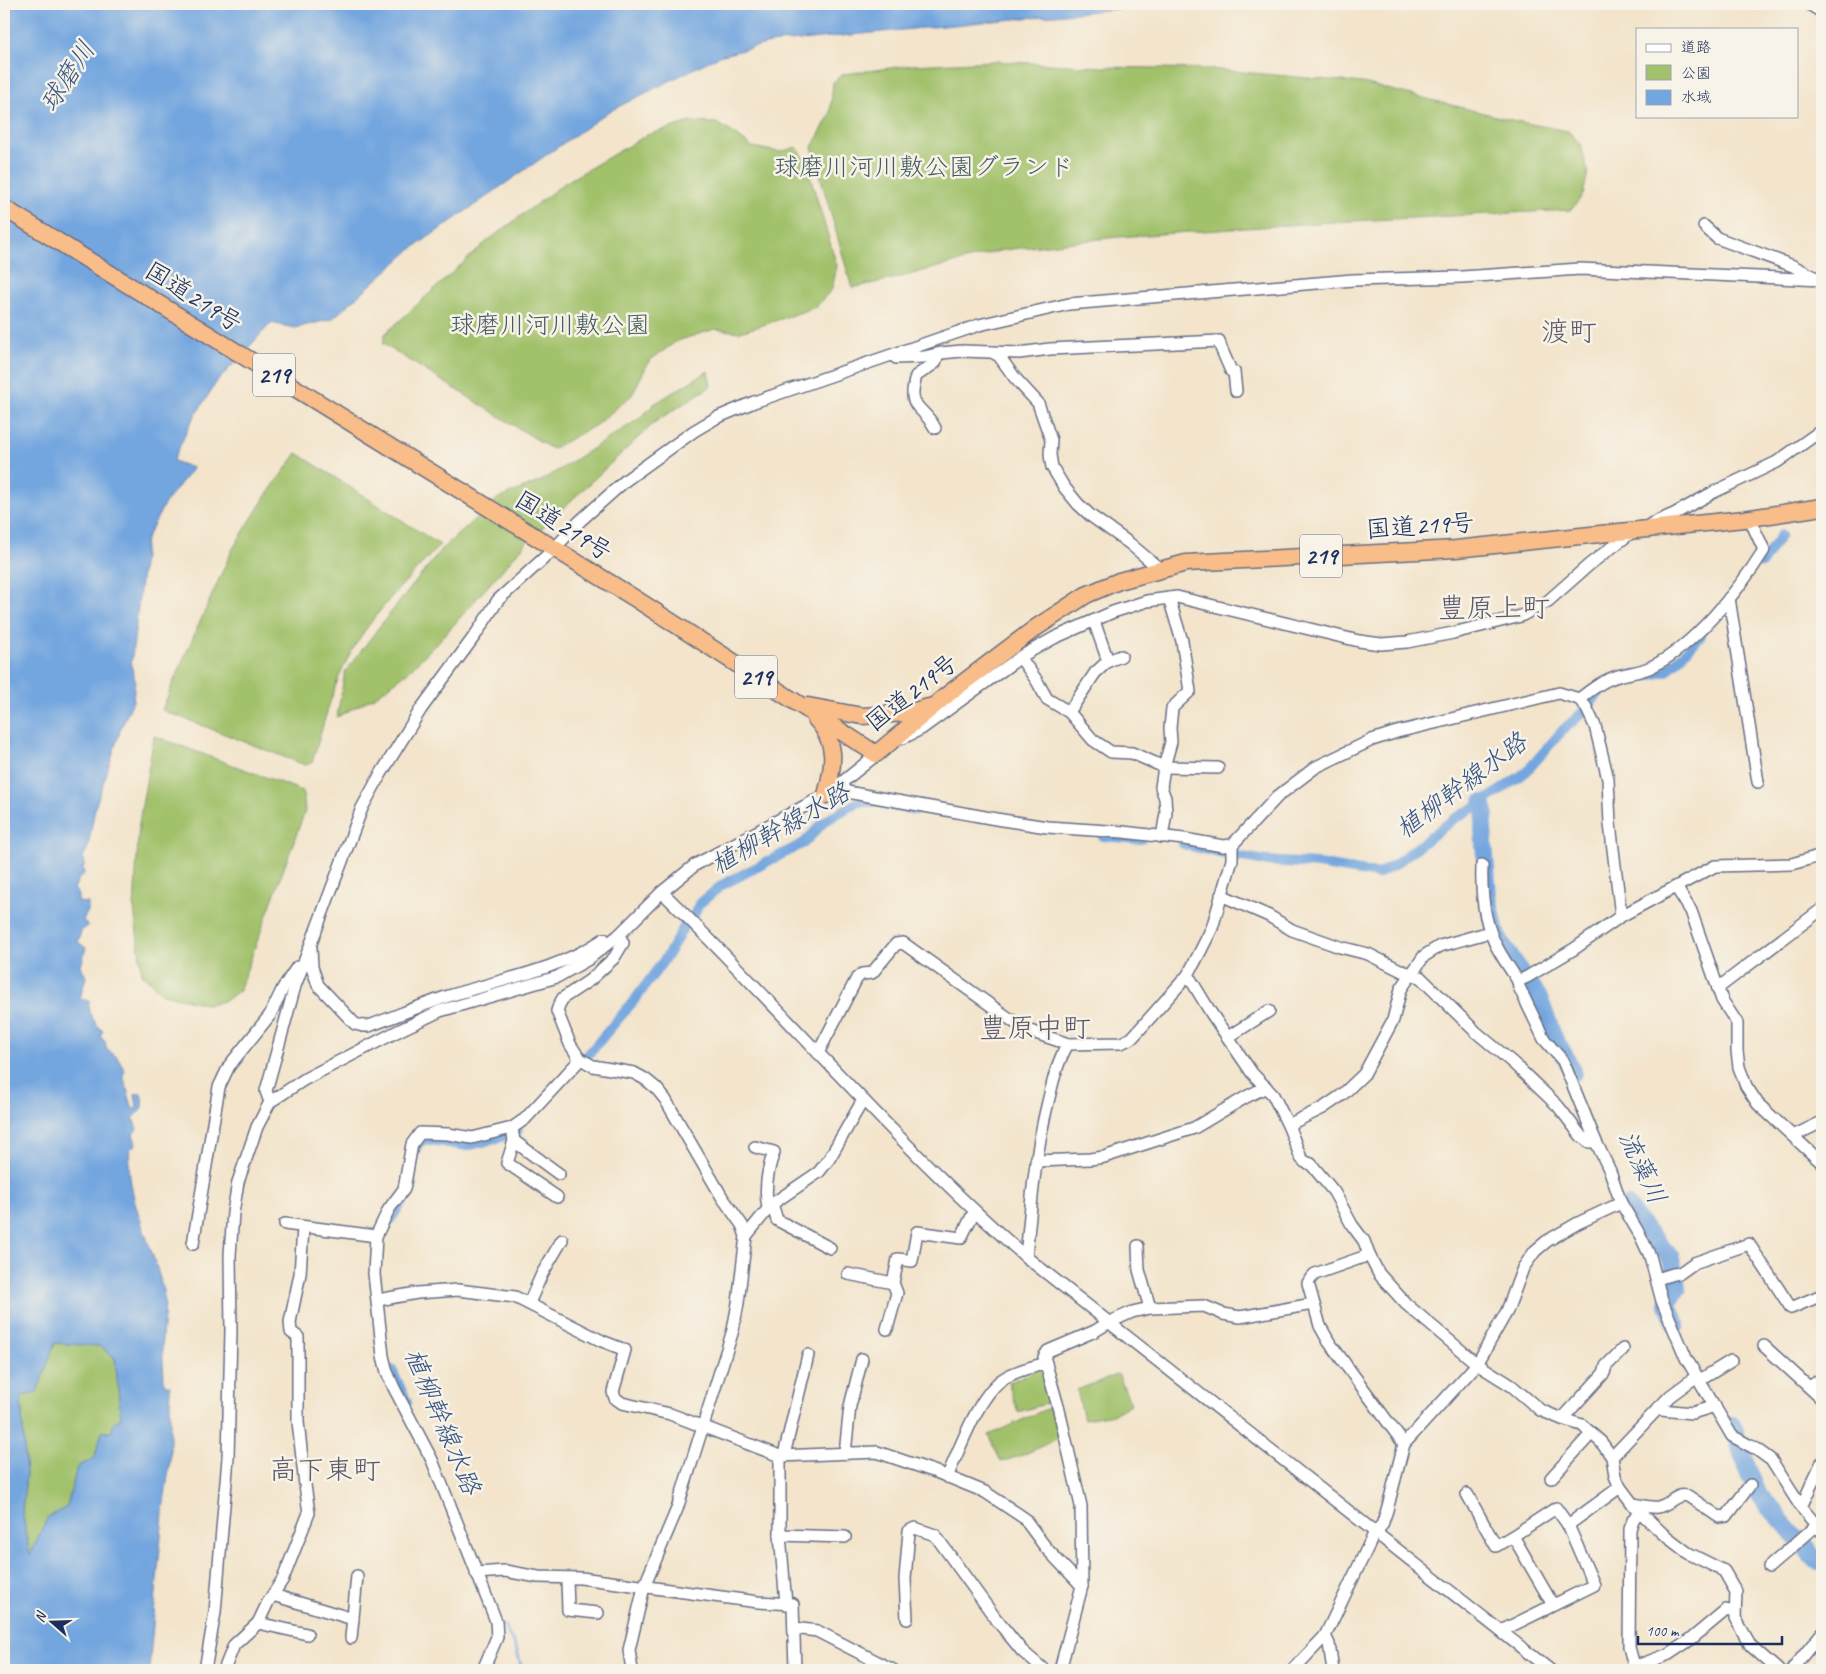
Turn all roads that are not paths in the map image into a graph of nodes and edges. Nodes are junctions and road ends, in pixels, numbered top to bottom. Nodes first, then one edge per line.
1 (1808, 4) edge
2 (1822, 12) edge
3 (4, 208) edge
4 (1704, 226) dead end
5 (1821, 280) edge
6 (992, 352) junction
7 (938, 354) junction
8 (884, 358) junction
9 (1236, 391) dead end
10 (934, 428) dead end
11 (1822, 430) edge
12 (1822, 507) edge
13 (1752, 518) junction
14 (1635, 530) junction
15 (550, 546) junction
16 (1161, 570) junction
17 (1169, 598) junction
18 (1728, 598) junction
19 (1094, 621) junction
20 (1121, 656) dead end
21 (1020, 657) junction
22 (1108, 662) junction
23 (1579, 699) junction
24 (936, 704) junction
25 (803, 706) junction
26 (1069, 712) junction
27 (876, 754) junction
28 (1164, 767) junction
29 (1218, 768) dead end
30 (1758, 782) dead end
31 (840, 784) junction
32 (826, 794) junction
33 (1162, 837) junction
34 (1232, 845) junction
35 (1822, 855) edge
36 (1482, 865) dead end
37 (1676, 887) junction
38 (662, 892) junction
39 (1221, 895) junction
40 (1822, 909) edge
41 (637, 916) junction
42 (1621, 916) junction
43 (1490, 932) junction
44 (619, 935) junction
45 (311, 944) junction
46 (1411, 974) junction
47 (1188, 975) junction
48 (1518, 981) junction
49 (1718, 988) junction
50 (1269, 1011) dead end
51 (1228, 1037) junction
52 (1068, 1044) junction
53 (818, 1052) junction
54 (579, 1058) junction
55 (1266, 1087) junction
56 (862, 1100) junction
57 (270, 1102) junction
58 (1822, 1122) edge
59 (1288, 1125) junction
60 (513, 1134) junction
61 (1793, 1136) junction
62 (1596, 1142) junction
63 (755, 1147) dead end
64 (1036, 1161) junction
65 (1822, 1163) edge
66 (559, 1174) dead end
67 (557, 1197) dead end
68 (1621, 1203) junction
69 (770, 1206) junction
70 (974, 1212) junction
71 (285, 1224) dead end
72 (303, 1228) junction
73 (376, 1236) junction
74 (746, 1236) junction
75 (562, 1240) dead end
76 (193, 1244) dead end
77 (1138, 1246) dead end
78 (830, 1248) dead end
79 (1369, 1255) junction
80 (1026, 1257) junction
81 (848, 1274) dead end
82 (1657, 1279) junction
83 (893, 1283) junction
84 (1821, 1297) edge
85 (381, 1299) junction
86 (529, 1303) junction
87 (1314, 1304) junction
88 (1150, 1308) junction
89 (1108, 1323) junction
90 (887, 1329) dead end
91 (1764, 1346) dead end
92 (1623, 1350) dead end
93 (808, 1354) dead end
94 (862, 1359) dead end
95 (1731, 1361) dead end
96 (1046, 1363) junction
97 (1477, 1364) junction
98 (1699, 1378) junction
99 (1822, 1378) edge
100 (1810, 1387) junction
101 (1822, 1399) edge
102 (1715, 1406) junction
103 (1658, 1408) junction
104 (1562, 1419) junction
105 (703, 1426) junction
106 (1592, 1433) junction
107 (1404, 1444) junction
108 (845, 1453) junction
109 (782, 1455) junction
110 (1612, 1457) junction
111 (1822, 1462) edge
112 (947, 1476) junction
113 (1552, 1478) dead end
114 (1750, 1485) dead end
115 (1620, 1487) junction
116 (1467, 1494) dead end
117 (1801, 1507) junction
118 (1636, 1508) junction
119 (1568, 1525) junction
120 (1820, 1529) edge
121 (1376, 1532) junction
122 (780, 1535) junction
123 (1513, 1536) junction
124 (845, 1537) dead end
125 (1770, 1567) dead end
126 (480, 1573) junction
127 (358, 1576) dead end
128 (567, 1578) junction
129 (1082, 1586) junction
130 (644, 1587) junction
131 (274, 1595) junction
132 (786, 1604) junction
133 (1553, 1605) junction
134 (1734, 1612) junction
135 (598, 1613) dead end
136 (353, 1619) junction
137 (907, 1619) dead end
138 (258, 1623) junction
139 (794, 1628) junction
140 (1501, 1631) junction
141 (307, 1634) dead end
142 (1822, 1634) edge
143 (1325, 1636) junction
144 (351, 1638) dead end
145 (1634, 1669) edge
146 (1797, 1669) edge
147 (205, 1670) edge
148 (224, 1670) edge
149 (483, 1670) edge
150 (632, 1670) edge
151 (795, 1670) edge
152 (893, 1670) edge
153 (1044, 1670) edge
154 (1060, 1670) edge
155 (1292, 1670) edge
156 (1333, 1670) edge
157 (1550, 1670) edge
158 (1778, 1670) edge

1 - 2 street
3 - 15 highway, 国道219号 / 219
4 - 5 street
5 - 8 street
6 - 7 street
6 - 9 street
6 - 16 street
7 - 8 street
7 - 10 street
8 - 15 street
11 - 14 street
12 - 13 highway, 国道219号 / 219
13 - 14 highway, 国道219号 / 219
13 - 18 street
14 - 16 highway, 国道219号 / 219
14 - 17 street
15 - 25 highway, 国道219号 / 219
15 - 45 street
16 - 24 highway, 国道219号 / 219
17 - 19 street
17 - 28 street
18 - 23 street
18 - 30 street
19 - 21 street
19 - 22 street
20 - 22 street
21 - 26 street
21 - 27 street
22 - 26 street
23 - 34 street
23 - 42 street
24 - 25 highway
24 - 27 highway, 国道219号 / 219
25 - 27 highway, 国道219号 / 219
25 - 32 highway
26 - 28 street
27 - 31 street
28 - 29 street
28 - 33 street
31 - 32 street
31 - 33 street
32 - 38 street
33 - 34 street
34 - 39 street
35 - 37 street
36 - 43 street
37 - 42 street
37 - 49 street
38 - 41 street
38 - 53 street
39 - 46 street
39 - 47 street
40 - 49 street
41 - 44 street
41 - 45 street
42 - 48 street
43 - 46 street
43 - 48 street
44 - 54 street
44 - 57 street
45 - 57 street
45 - 76 street
46 - 59 street
46 - 62 street
47 - 51 street
47 - 52 street
48 - 62 street
49 - 61 street
50 - 51 street
51 - 55 street
52 - 53 street
52 - 64 street
53 - 56 street
54 - 60 street
54 - 74 street
55 - 59 street
55 - 64 street
56 - 69 street
56 - 70 street
57 - 147 street
58 - 61 street
59 - 79 street
60 - 66 street
60 - 67 street
60 - 73 street
61 - 65 street
62 - 68 street
63 - 69 street
64 - 80 street
68 - 82 street
68 - 97 street
69 - 74 street
69 - 78 street
70 - 80 street
70 - 83 street
71 - 72 street
72 - 73 street
72 - 131 street
73 - 85 street
74 - 105 street
75 - 86 street
77 - 88 street
79 - 87 street
79 - 97 street
80 - 89 street
81 - 83 street
82 - 84 street
82 - 98 street
83 - 90 street
85 - 86 street
85 - 126 street
86 - 105 street
87 - 88 street
87 - 107 street
88 - 89 street
89 - 96 street
89 - 121 street
91 - 100 street
92 - 104 street
93 - 109 street
94 - 108 street
95 - 98 street
96 - 112 street
96 - 129 street
97 - 104 street
97 - 107 street
98 - 102 street
98 - 103 street
99 - 100 street
100 - 101 street
102 - 103 street
102 - 117 street
103 - 110 street
104 - 106 street
105 - 109 street
105 - 130 street
106 - 110 street
106 - 113 street
107 - 121 street
108 - 109 street
108 - 112 street
109 - 122 street
110 - 115 street
111 - 117 street
112 - 129 street
114 - 118 street
115 - 118 street
115 - 119 street
116 - 123 street
117 - 120 street
118 - 134 street
118 - 145 street
119 - 123 street
119 - 133 street
120 - 125 street
121 - 140 street
121 - 143 street
122 - 124 street
122 - 132 street
123 - 133 street
126 - 128 street
126 - 149 street
127 - 136 street
128 - 130 street
128 - 135 street
129 - 154 street
130 - 132 street
130 - 150 street
131 - 136 street
131 - 138 street
132 - 139 street
133 - 140 street
134 - 145 street
134 - 158 street
136 - 144 street
137 - 153 street
138 - 141 street
138 - 148 street
139 - 151 street
139 - 152 street
140 - 157 street
142 - 146 street
143 - 155 street
143 - 156 street

